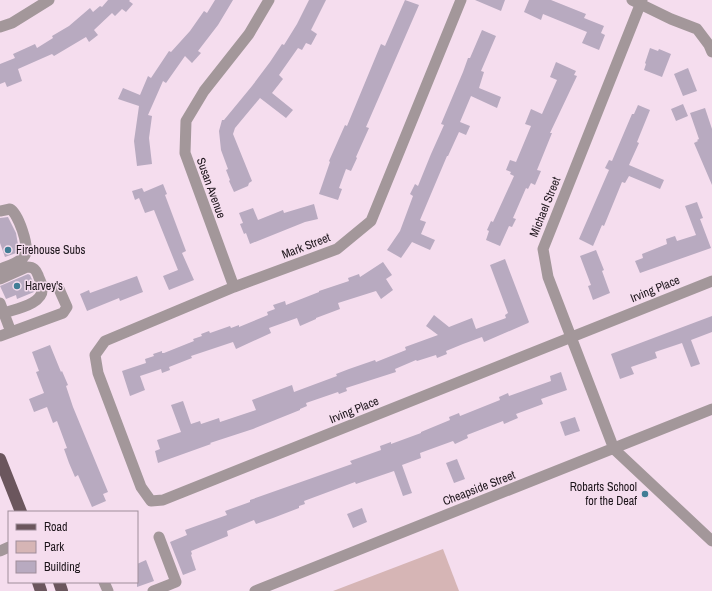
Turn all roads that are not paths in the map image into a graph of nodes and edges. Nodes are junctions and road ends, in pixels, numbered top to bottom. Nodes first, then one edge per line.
1 (49, 0) edge
2 (269, 0) edge
3 (461, 0) edge
4 (638, 1) edge
5 (0, 27) edge
6 (712, 52) edge
7 (0, 211) edge
8 (0, 269) edge
9 (0, 279) edge
10 (712, 281) edge
11 (234, 287) junction
12 (59, 289) dead end
13 (2, 308) edge
14 (5, 334) edge
15 (571, 337) junction
16 (95, 355) joint
17 (712, 409) edge
18 (614, 449) junction
19 (0, 458) edge
20 (3, 474) edge
21 (21, 511) edge
22 (159, 537) dead end
23 (712, 541) edge
24 (153, 591) edge
25 (255, 591) edge

1 - 5 street
2 - 11 street, Susan Avenue
3 - 11 street, Mark Street
4 - 6 street
4 - 15 street, Michael Street
7 - 8 street
9 - 13 street
10 - 15 street, Irving Place
11 - 16 street, Mark Street
12 - 14 street
13 - 14 street
15 - 16 street, Irving Place
15 - 18 street, Michael Street
17 - 18 street, Cheapside Street
18 - 23 street
18 - 25 street, Cheapside Street
19 - 20 main road
20 - 21 main road
22 - 24 street

